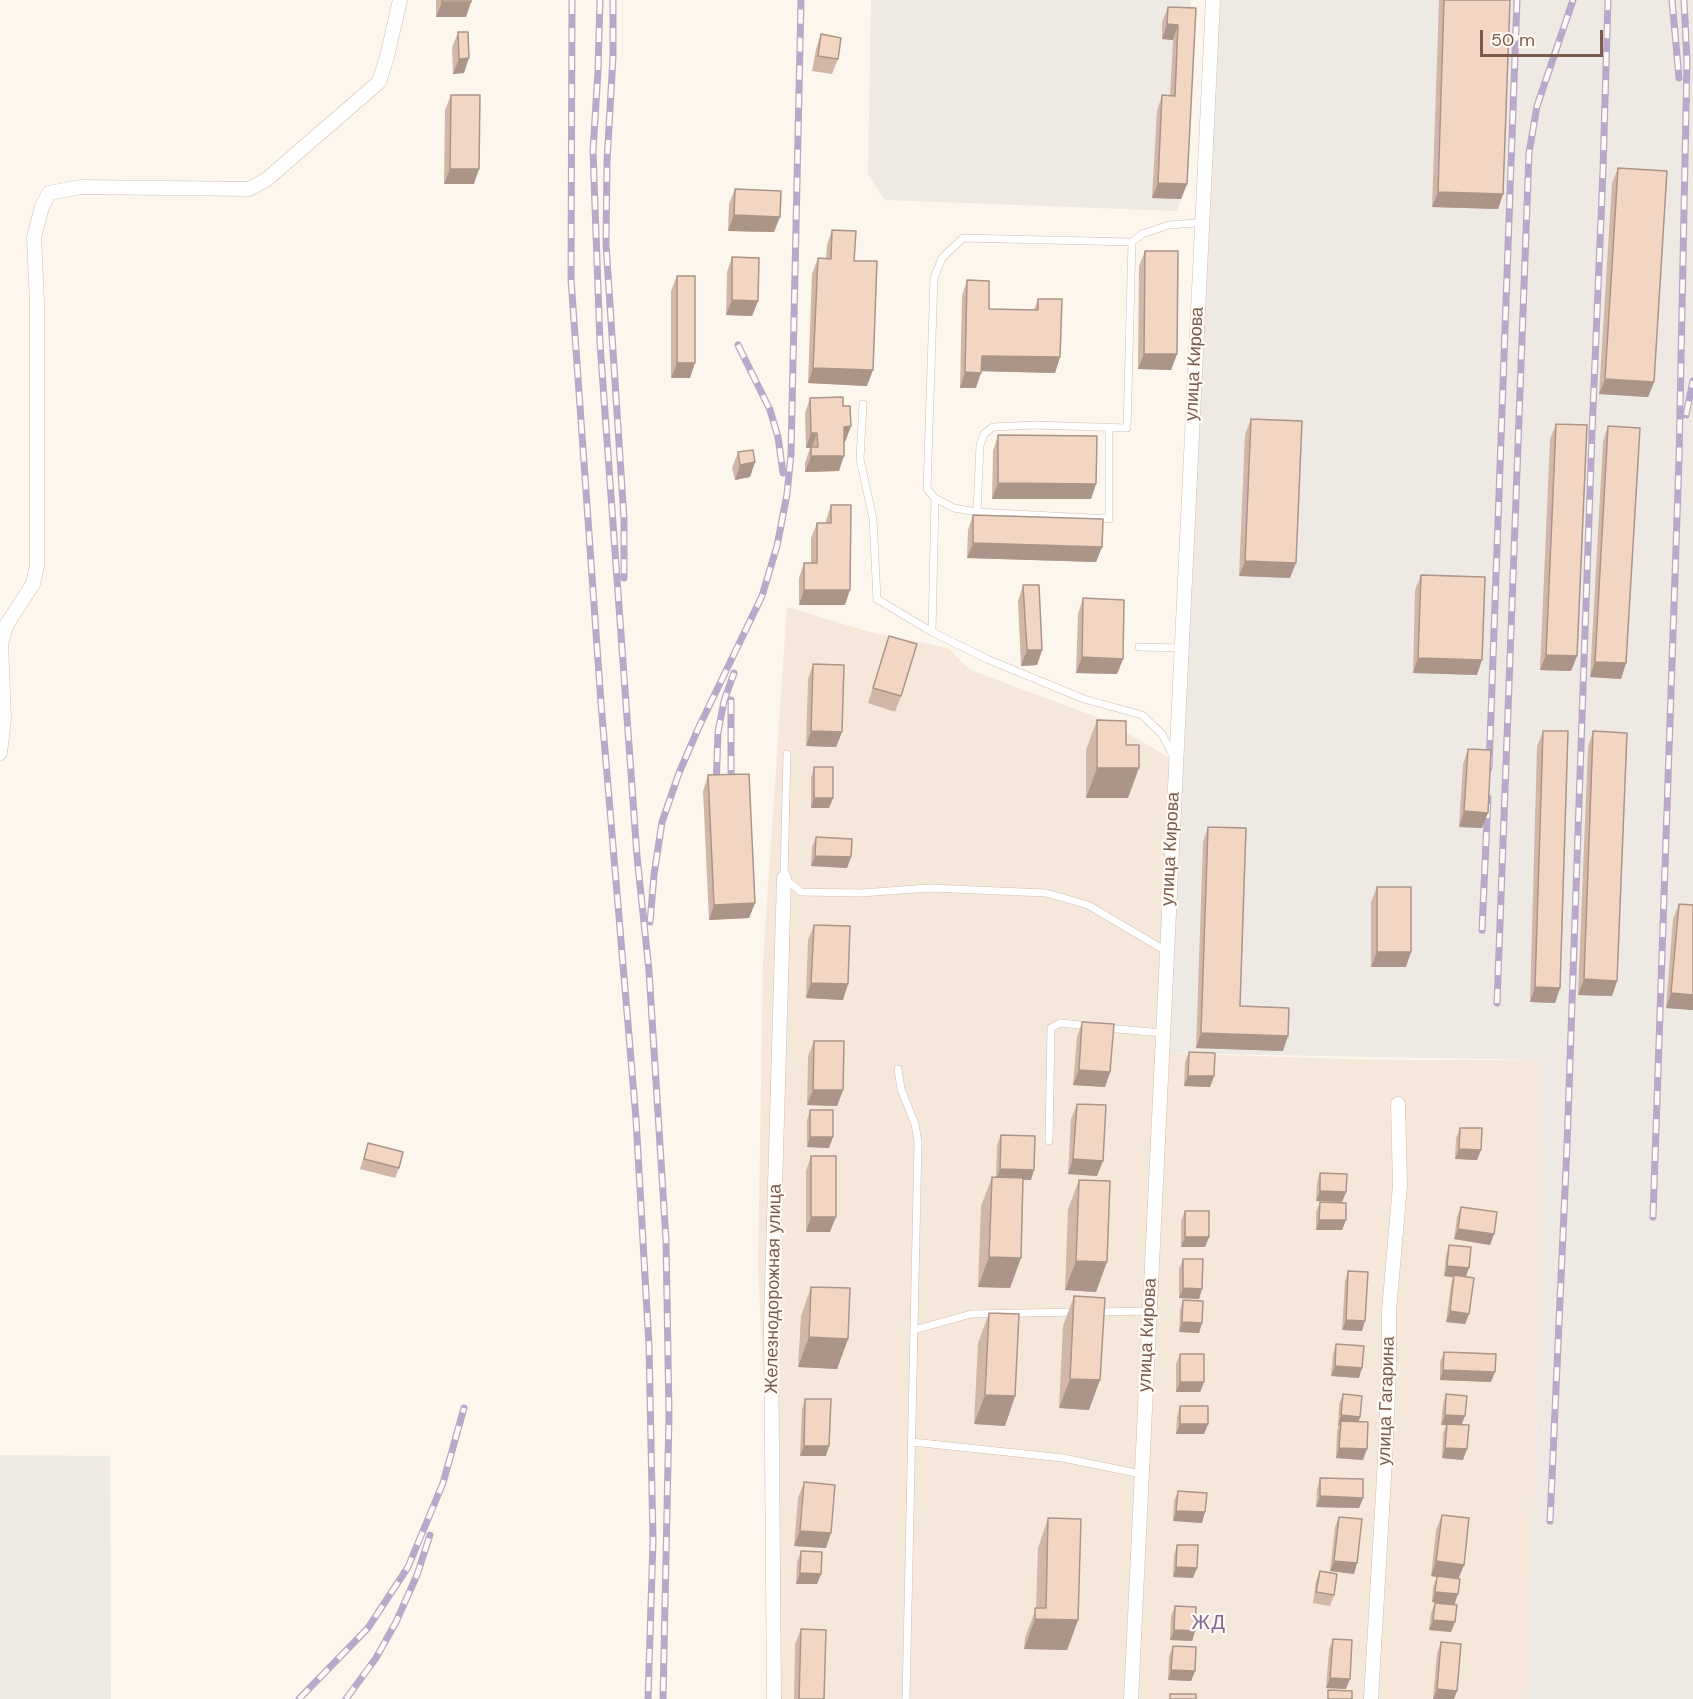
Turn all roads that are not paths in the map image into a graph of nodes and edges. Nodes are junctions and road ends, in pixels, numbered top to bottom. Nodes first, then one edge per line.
1 (400, 0) edge
2 (1213, 0) edge
3 (1195, 223) dead end
4 (1132, 242) junction
5 (863, 404) dead end
6 (1109, 428) junction
7 (935, 498) junction
8 (977, 512) junction
9 (932, 632) junction
10 (1139, 647) dead end
11 (1180, 648) junction
12 (0, 753) edge
13 (787, 754) dead end
14 (1175, 761) junction
15 (783, 878) junction
16 (1166, 951) junction
17 (1162, 1033) junction
18 (898, 1070) dead end
19 (1398, 1104) dead end
20 (1049, 1141) dead end
21 (1149, 1311) junction
22 (914, 1330) junction
23 (912, 1442) junction
24 (1141, 1474) junction
25 (774, 1699) edge
26 (906, 1699) edge
27 (1131, 1699) edge
28 (1371, 1699) edge

1 - 12 street
2 - 11 street, улица Кирова
3 - 4 lane
4 - 6 lane
4 - 7 lane
5 - 9 lane
6 - 8 lane
6 - 8 lane
7 - 8 lane
7 - 9 lane
9 - 14 lane
10 - 11 lane
11 - 14 street, улица Кирова
13 - 15 lane
14 - 16 street, улица Кирова
15 - 16 lane
15 - 25 street, Железнодорожная улица
16 - 17 street, улица Кирова
17 - 20 lane
17 - 21 street, улица Кирова
18 - 22 lane
19 - 28 street, улица Гагарина
21 - 22 lane
21 - 24 street, улица Кирова
22 - 23 lane
23 - 24 lane
23 - 26 lane
24 - 27 street, улица Кирова

